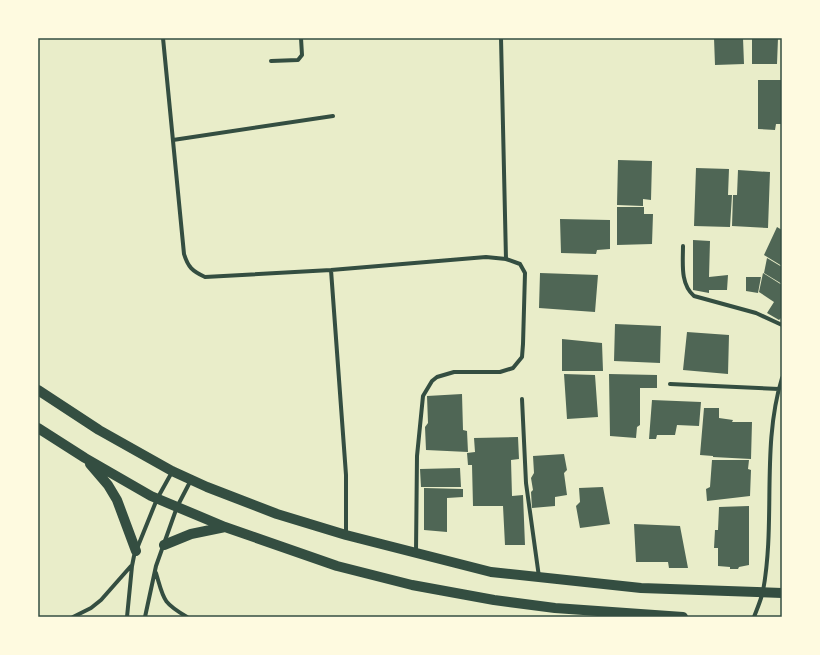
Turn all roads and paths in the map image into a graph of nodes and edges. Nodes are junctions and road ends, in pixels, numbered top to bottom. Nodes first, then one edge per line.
1 (163, 38) edge
2 (301, 38) edge
3 (502, 38) edge
4 (271, 61) dead end
5 (333, 116) dead end
6 (173, 140) junction
7 (683, 246) dead end
8 (506, 259) junction
9 (331, 270) junction
10 (782, 325) edge
11 (782, 378) edge
12 (670, 384) dead end
13 (779, 389) junction
14 (38, 390) edge
15 (522, 399) dead end
16 (38, 428) edge
17 (85, 458) junction
18 (172, 471) junction
19 (191, 480) junction
20 (157, 498) junction
21 (177, 507) junction
22 (226, 527) junction
23 (346, 535) junction
24 (164, 544) junction
25 (136, 551) junction
26 (416, 553) junction
27 (132, 566) junction
28 (156, 572) junction
29 (539, 577) junction
30 (763, 592) junction
31 (782, 593) edge
32 (73, 617) edge
33 (127, 617) edge
34 (145, 617) edge
35 (187, 617) edge
36 (683, 617) edge
37 (754, 617) edge

1 - 6 street
2 - 4 street
3 - 8 street
5 - 6 street
6 - 9 street
7 - 10 street
8 - 9 street
8 - 26 street
9 - 23 street
11 - 13 street
12 - 13 street
13 - 30 street
14 - 18 main road
15 - 29 street
16 - 17 main road
17 - 20 main road
17 - 25 main road
18 - 19 main road
18 - 20 street
19 - 21 street
19 - 23 main road
20 - 21 main road
20 - 25 street
21 - 22 main road
21 - 24 street
22 - 24 main road
22 - 36 main road
23 - 26 main road
24 - 28 street
25 - 27 street
26 - 29 main road
27 - 32 street
27 - 33 street
28 - 34 street
28 - 35 street
29 - 30 main road
30 - 31 main road
30 - 37 street

